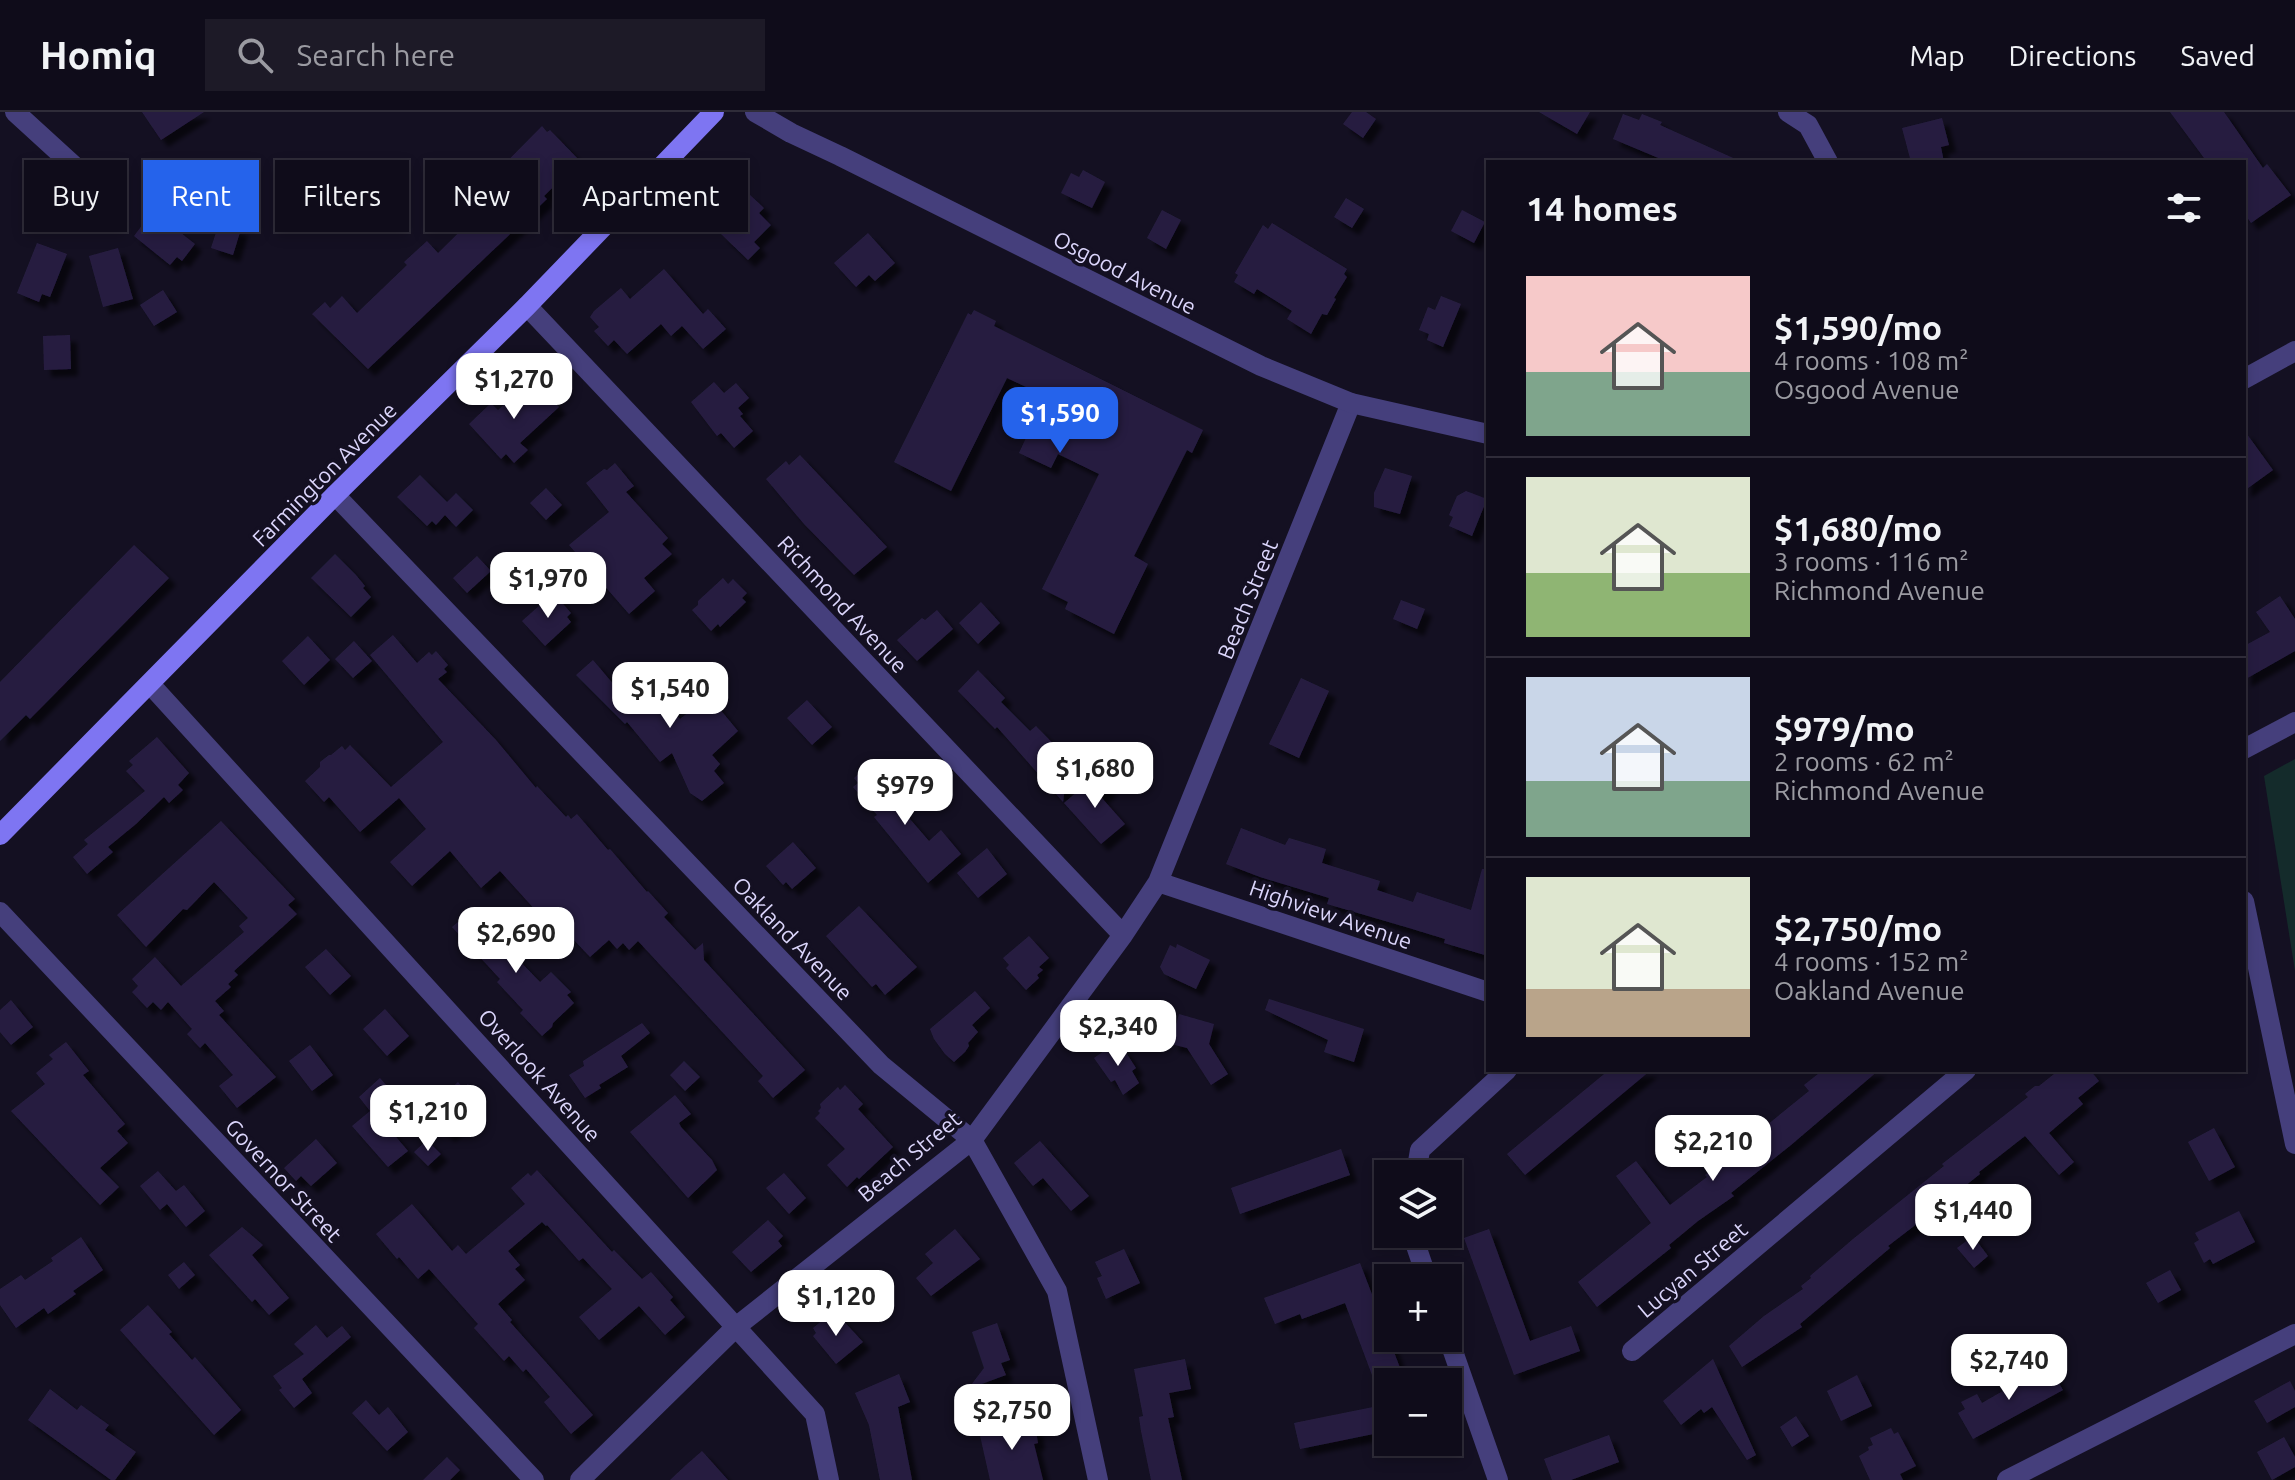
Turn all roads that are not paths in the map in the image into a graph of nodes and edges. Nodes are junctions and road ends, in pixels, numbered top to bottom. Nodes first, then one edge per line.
1 (15, 112) edge
2 (714, 112) edge
3 (755, 112) edge
4 (1788, 112) edge
5 (68, 160) edge
6 (1827, 160) edge
7 (527, 306) junction
8 (2295, 351) edge
9 (2246, 378) edge
10 (1351, 403) junction
11 (1486, 434) edge
12 (335, 495) junction
13 (150, 684) junction
14 (2295, 722) edge
15 (2246, 748) edge
16 (0, 835) edge
17 (1158, 882) junction
18 (2246, 911) edge
19 (0, 912) edge
20 (1123, 935) junction
21 (1486, 991) edge
22 (1505, 1072) edge
23 (1964, 1072) edge
24 (972, 1140) junction
25 (2295, 1144) edge
26 (1418, 1160) edge
27 (737, 1326) junction
28 (2295, 1334) edge
29 (1632, 1351) dead end
30 (1453, 1352) edge
31 (534, 1480) edge
32 (580, 1480) edge
33 (829, 1480) edge
34 (1098, 1480) edge
35 (1498, 1480) edge
36 (2007, 1480) edge

1 - 5 street
2 - 7 main road, Farmington Avenue
3 - 10 street, Osgood Avenue
4 - 6 street
7 - 12 main road, Farmington Avenue
7 - 20 street, Richmond Avenue
8 - 9 street
10 - 11 street, Osgood Avenue
10 - 17 street, Beach Street
12 - 13 main road, Farmington Avenue
12 - 24 street, Oakland Avenue
13 - 16 main road, Farmington Avenue
13 - 27 street, Overlook Avenue
14 - 15 street
17 - 20 street, Beach Street
17 - 21 street, Highview Avenue
18 - 25 street
19 - 31 street, Governor Street
20 - 24 street, Beach Street
22 - 26 street
23 - 29 street, Lucyan Street
24 - 27 street, Beach Street
24 - 34 street, Oakland Avenue
27 - 32 street, Beach Street
27 - 33 street, Overlook Avenue
28 - 36 street
30 - 35 street

